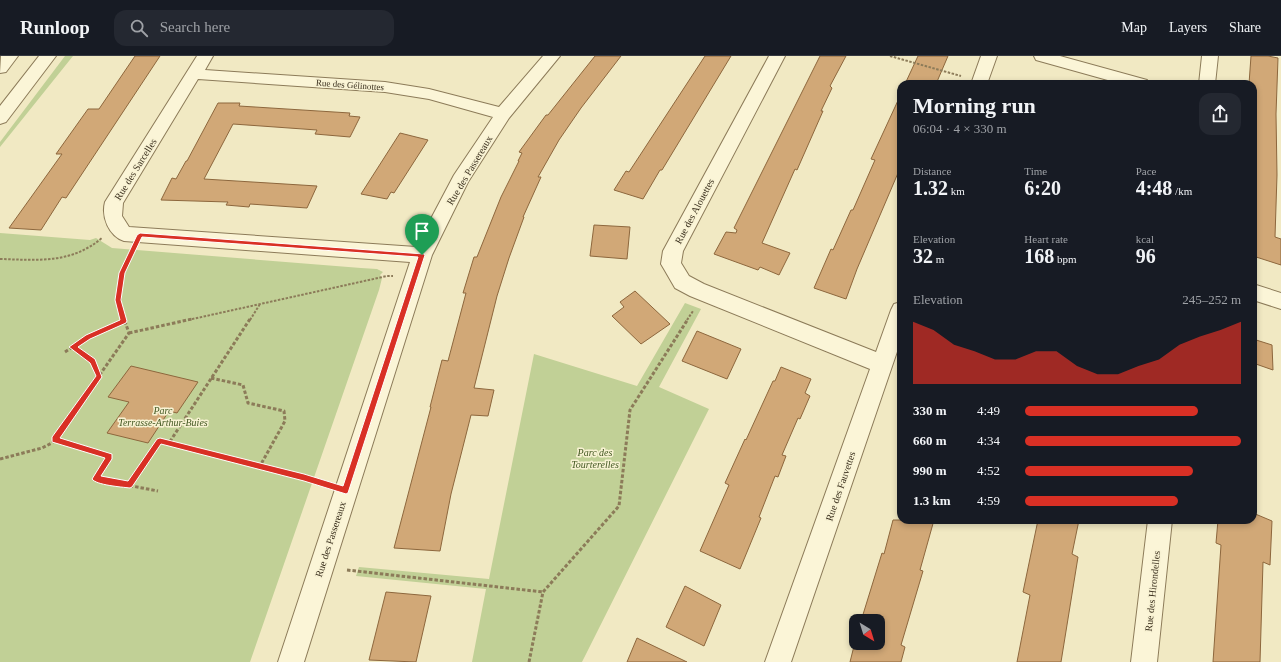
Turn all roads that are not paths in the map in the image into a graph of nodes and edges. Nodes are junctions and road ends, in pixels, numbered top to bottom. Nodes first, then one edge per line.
1 (10, 56) edge
2 (48, 56) edge
3 (205, 56) edge
4 (552, 56) edge
5 (777, 56) edge
6 (989, 56) edge
7 (1042, 56) edge
8 (1210, 56) edge
9 (0, 68) edge
10 (194, 74) junction
11 (981, 80) edge
12 (1127, 80) edge
13 (1207, 80) edge
14 (503, 114) junction
15 (0, 118) edge
16 (422, 255) junction
17 (1257, 293) edge
18 (1281, 301) edge
19 (897, 321) edge
20 (882, 364) junction
21 (1160, 524) edge
22 (290, 662) edge
23 (778, 662) edge
24 (1144, 662) edge

1 - 9 street
2 - 15 street
3 - 10 street, Rue des Sarcelles
4 - 14 street, Rue des Passereaux
5 - 20 street, Rue des Alouettes
6 - 11 street
7 - 12 street
8 - 13 street
10 - 14 street, Rue des Gélinottes
10 - 16 street, Rue des Sarcelles
14 - 16 street, Rue des Passereaux
16 - 22 street, Rue des Passereaux
17 - 18 street
19 - 20 street, Rue des Fauvettes
20 - 23 street, Rue des Fauvettes
21 - 24 street, Rue des Hirondelles

